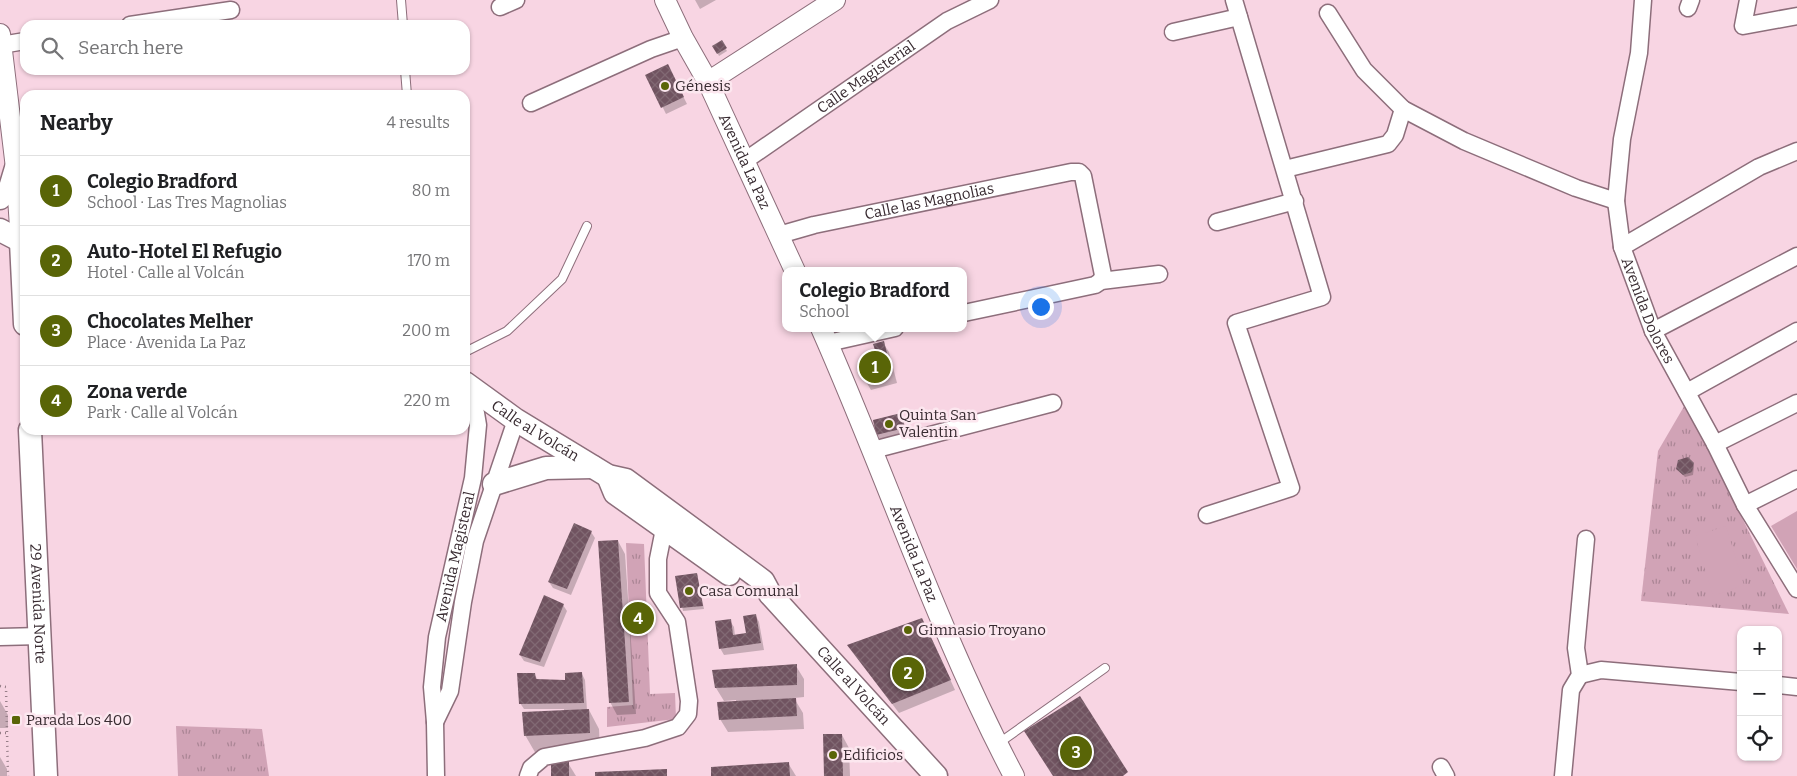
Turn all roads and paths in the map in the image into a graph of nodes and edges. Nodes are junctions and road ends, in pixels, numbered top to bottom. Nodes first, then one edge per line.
1 (401, 0) edge
2 (516, 0) edge
3 (665, 0) edge
4 (835, 0) edge
5 (990, 0) edge
6 (1234, 0) edge
7 (1643, 0) edge
8 (1748, 0) edge
9 (500, 7) dead end
10 (231, 10) dead end
11 (1328, 13) dead end
12 (1797, 16) edge
13 (1239, 17) junction
14 (164, 20) edge
15 (402, 20) edge
16 (1173, 32) dead end
17 (682, 38) junction
18 (1, 39) edge
19 (20, 41) edge
20 (406, 75) edge
21 (708, 82) junction
22 (407, 90) edge
23 (531, 103) dead end
24 (1403, 109) junction
25 (1797, 150) edge
26 (746, 160) junction
27 (16, 168) junction
28 (1285, 169) junction
29 (0, 198) edge
30 (1616, 201) junction
31 (1295, 202) junction
32 (20, 210) edge
33 (1217, 222) dead end
34 (587, 226) dead end
35 (0, 230) edge
36 (779, 235) junction
37 (20, 240) edge
38 (1622, 247) junction
39 (1797, 256) edge
40 (794, 267) edge
41 (1159, 274) dead end
42 (1101, 280) junction
43 (967, 312) edge
44 (1653, 331) junction
45 (1797, 331) edge
46 (860, 332) edge
47 (824, 336) edge
48 (470, 350) edge
49 (470, 387) edge
50 (1687, 392) junction
51 (470, 401) edge
52 (1054, 403) dead end
53 (1797, 403) edge
54 (516, 420) junction
55 (30, 435) edge
56 (1715, 444) junction
57 (873, 450) junction
58 (600, 471) junction
59 (1797, 479) edge
60 (484, 481) junction
61 (1745, 505) junction
62 (1207, 515) dead end
63 (664, 529) junction
64 (1586, 539) dead end
65 (1797, 589) edge
66 (770, 594) junction
67 (41, 636) junction
68 (0, 637) edge
69 (1105, 668) dead end
70 (1580, 675) junction
71 (1737, 682) edge
72 (1782, 685) edge
73 (0, 686) edge
74 (1797, 687) edge
75 (435, 722) junction
76 (0, 733) edge
77 (7, 733) junction
78 (997, 744) junction
79 (8, 776) edge
80 (46, 776) edge
81 (436, 776) edge
82 (528, 776) edge
83 (936, 776) edge
84 (1014, 776) edge
85 (1563, 776) edge

1 - 15 lane
2 - 9 street
3 - 17 street, Avenida La Paz
4 - 21 street
5 - 26 street, Calle Magisterial
6 - 13 street
7 - 30 street, Avenida Dolores
8 - 12 street
10 - 14 street
11 - 24 street
13 - 16 street
13 - 28 street
17 - 21 street, Avenida La Paz
17 - 23 street
18 - 19 street
18 - 27 street
20 - 22 lane
21 - 26 street, Avenida La Paz
24 - 28 street
24 - 30 street
25 - 38 street
26 - 36 street, Avenida La Paz
27 - 29 main road
27 - 32 street
28 - 31 street
30 - 38 street, Avenida Dolores
31 - 33 street
31 - 62 street
34 - 48 lane
35 - 37 main road
36 - 40 street, Avenida La Paz
36 - 42 street, Calle las Magnolias
38 - 44 street, Avenida Dolores
39 - 44 street
41 - 42 street
42 - 43 street
44 - 50 street, Avenida Dolores
45 - 50 street
46 - 47 street
47 - 57 street, Avenida La Paz
49 - 54 main road, Calle al Volcán
50 - 56 street, Avenida Dolores
51 - 60 street, Avenida Magisteral
52 - 57 street
53 - 56 street
54 - 58 main road, Calle al Volcán
54 - 60 street, Avenida Magisteral
55 - 67 main road, 29 Avenida Norte
56 - 61 street, Avenida Dolores
57 - 78 street, Avenida La Paz
58 - 60 main road
58 - 63 main road, Calle al Volcán
58 - 66 main road, Calle al Volcán
59 - 61 street
60 - 75 street, Avenida Magisteral
60 - 75 street, Avenida Magisteral
61 - 65 street, Avenida Dolores
63 - 66 main road, Calle al Volcán
63 - 82 street
64 - 70 street
66 - 83 main road, Calle al Volcán
67 - 68 street
67 - 80 main road, 29 Avenida Norte
69 - 78 lane
70 - 71 street
70 - 85 street
72 - 74 street
73 - 77 path
75 - 81 street, Avenida Magisteral
76 - 77 path
77 - 79 path
78 - 84 street, Avenida La Paz

